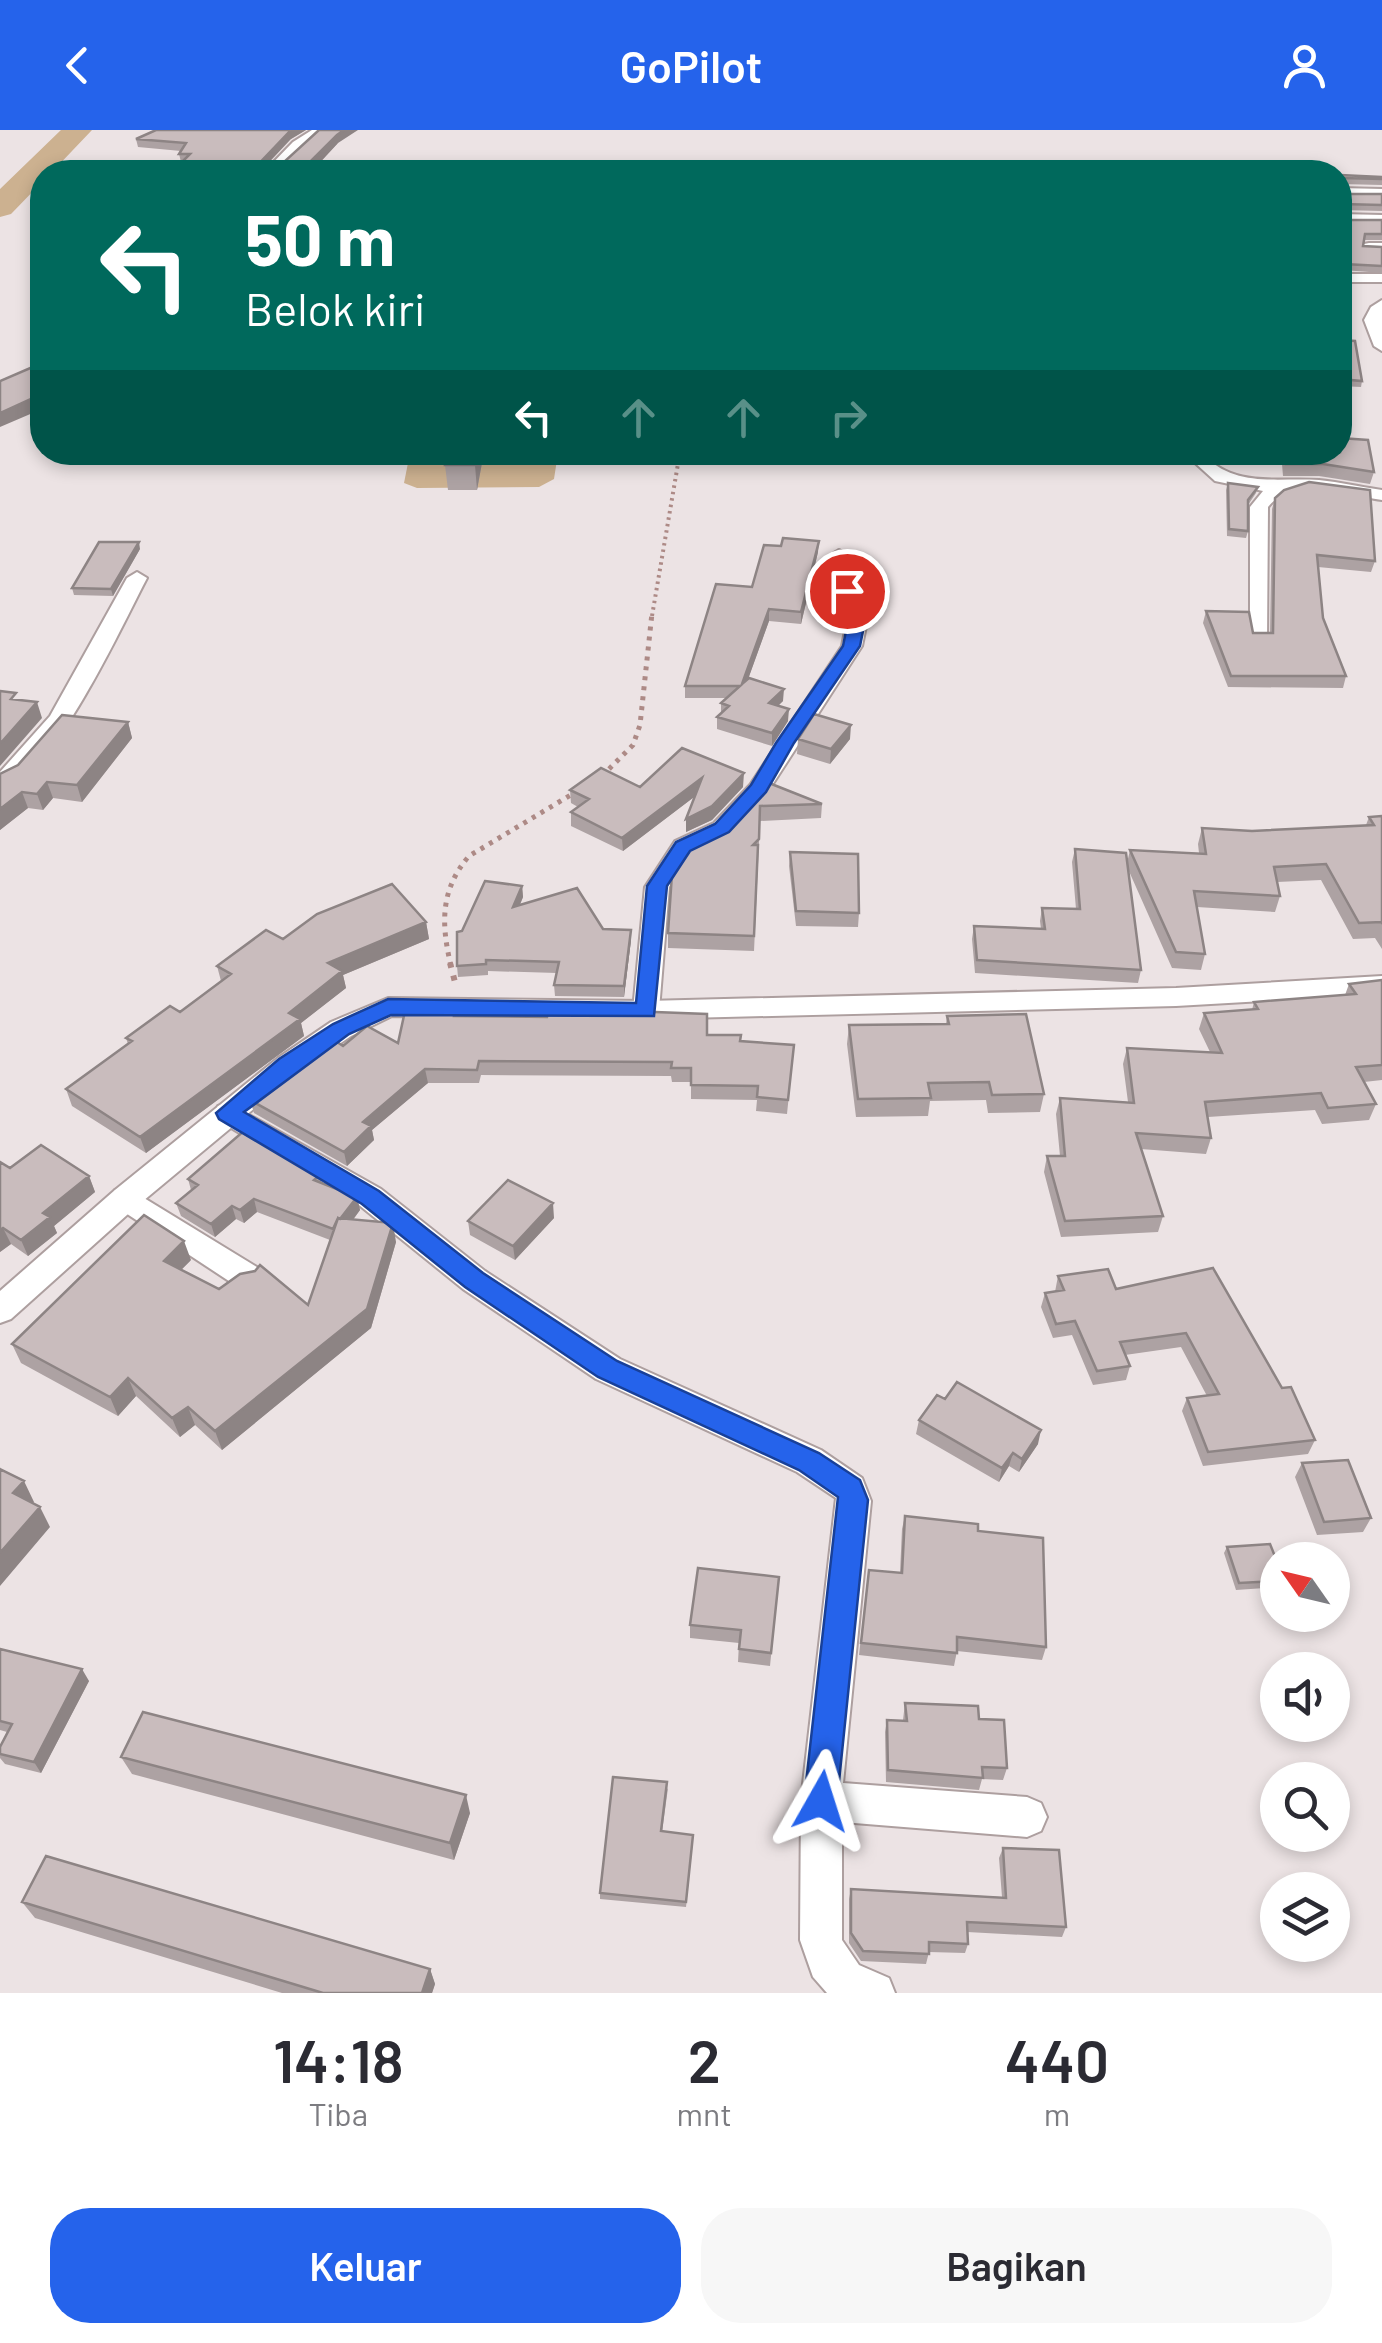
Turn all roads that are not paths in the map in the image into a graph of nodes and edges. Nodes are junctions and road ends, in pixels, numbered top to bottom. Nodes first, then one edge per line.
1 (320, 130) edge
2 (282, 160) edge
3 (1352, 192) edge
4 (1382, 193) edge
5 (1352, 218) edge
6 (1382, 218) edge
7 (1352, 278) edge
8 (1382, 278) edge
9 (1382, 305) edge
10 (1382, 346) edge
11 (1202, 465) edge
12 (1283, 487) junction
13 (1382, 496) edge
14 (839, 556) dead end
15 (136, 578) dead end
16 (1260, 638) edge
17 (0, 782) edge
18 (1382, 985) edge
19 (646, 1010) junction
20 (228, 1113) junction
21 (126, 1198) junction
22 (248, 1278) edge
23 (0, 1310) edge
24 (821, 1801) junction
25 (1027, 1817) dead end
26 (874, 1993) edge

1 - 2 street
3 - 4 street
5 - 6 street
7 - 8 street
9 - 10 street
11 - 12 street
12 - 13 street
12 - 16 street
14 - 19 street
15 - 17 street
18 - 19 street
19 - 20 street
20 - 21 street
20 - 24 street
21 - 22 street
21 - 23 street
24 - 25 street
24 - 26 street

